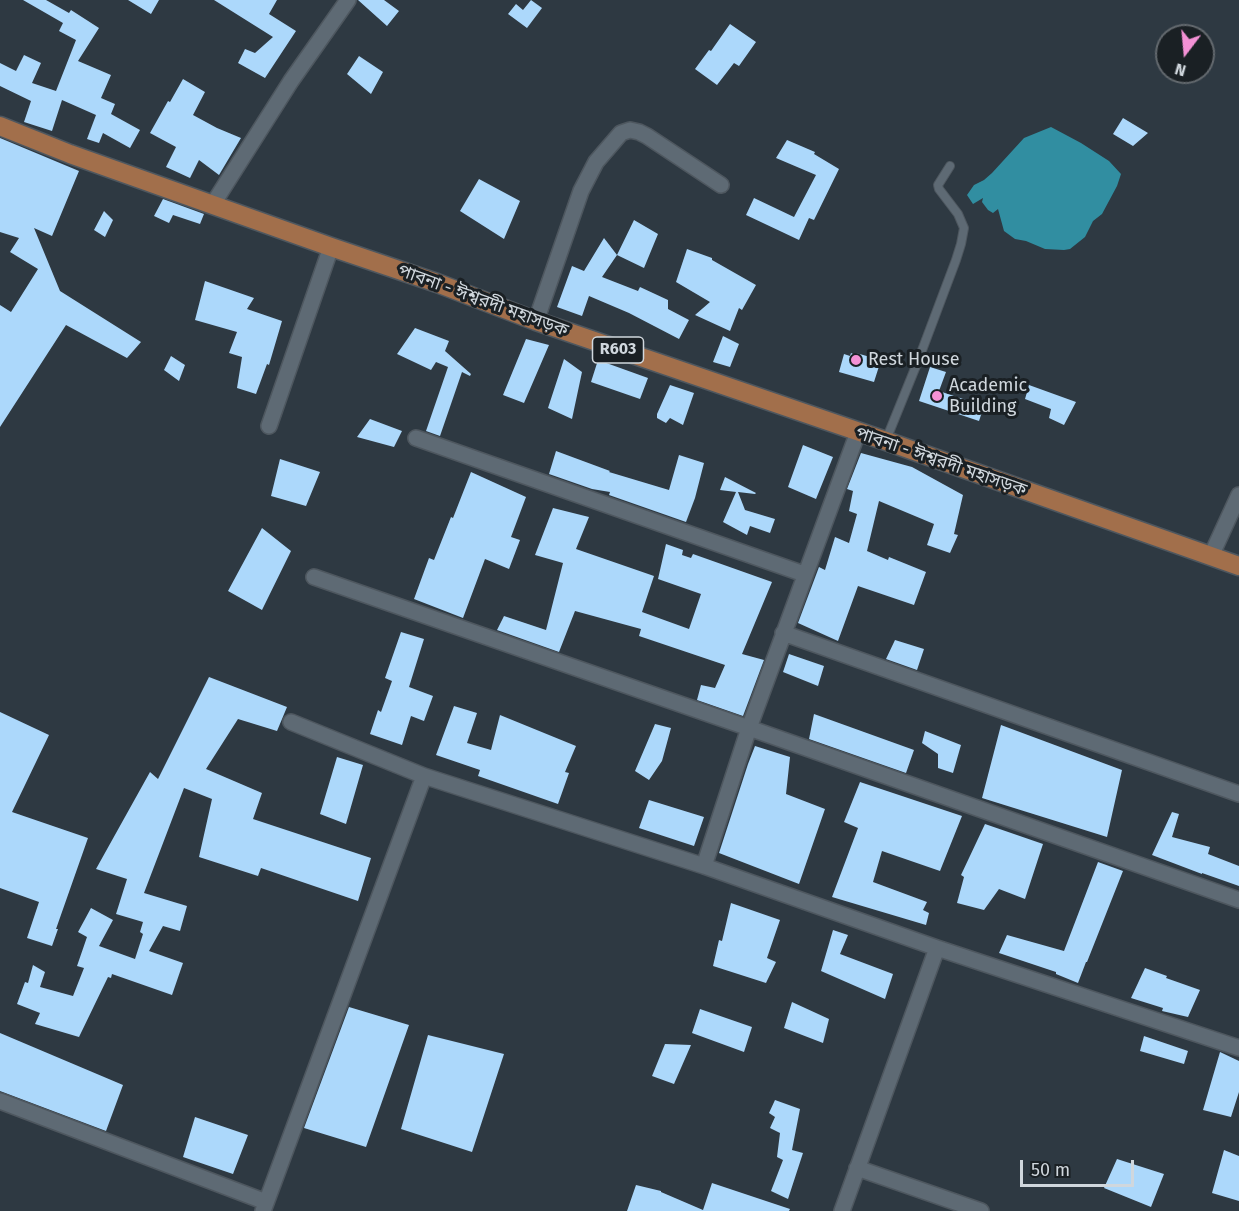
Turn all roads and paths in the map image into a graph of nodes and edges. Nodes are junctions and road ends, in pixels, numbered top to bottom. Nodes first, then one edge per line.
1 (348, 0) edge
2 (0, 126) edge
3 (950, 166) dead end
4 (721, 185) dead end
5 (213, 204) junction
6 (331, 247) junction
7 (536, 321) junction
8 (269, 426) dead end
9 (858, 432) junction
10 (416, 438) dead end
11 (886, 441) junction
12 (1239, 495) edge
13 (1211, 556) junction
14 (1239, 566) edge
15 (804, 574) junction
16 (314, 577) dead end
17 (783, 633) junction
18 (291, 722) dead end
19 (750, 728) junction
20 (424, 776) junction
21 (1239, 794) edge
22 (704, 866) junction
23 (1239, 900) edge
24 (937, 948) junction
25 (1239, 1048) edge
26 (0, 1101) edge
27 (858, 1168) junction
28 (265, 1207) edge
29 (842, 1211) edge
30 (981, 1211) edge

1 - 5 street
2 - 5 main road, পাবনা - ঈশ্বরদী মহাসড়ক / R603
3 - 11 lane
4 - 7 street
5 - 6 main road, পাবনা - ঈশ্বরদী মহাসড়ক / R603
6 - 7 main road, পাবনা - ঈশ্বরদী মহাসড়ক / R603
6 - 8 street
7 - 9 main road, পাবনা - ঈশ্বরদী মহাসড়ক / R603
9 - 11 main road, পাবনা - ঈশ্বরদী মহাসড়ক / R603
9 - 15 street
10 - 15 street
11 - 13 main road, পাবনা - ঈশ্বরদী মহাসড়ক / R603
12 - 13 street
13 - 14 main road, পাবনা - ঈশ্বরদী মহাসড়ক / R603
15 - 17 street
16 - 19 street
17 - 19 street
17 - 21 street
18 - 20 street
19 - 22 street
19 - 23 street
20 - 22 street
20 - 28 street
22 - 24 street
24 - 25 street
24 - 27 street
26 - 28 street
27 - 29 street
27 - 30 street

